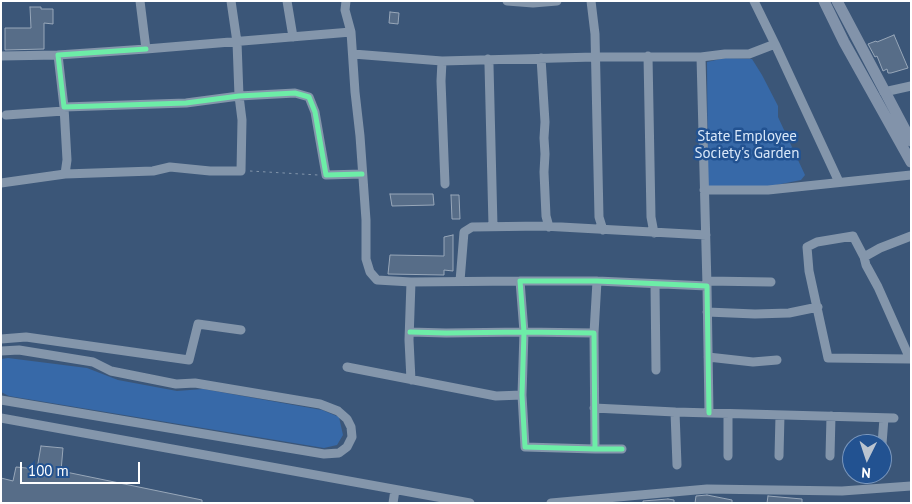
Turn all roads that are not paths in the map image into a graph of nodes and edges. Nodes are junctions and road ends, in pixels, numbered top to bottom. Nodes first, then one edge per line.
1 (140, 1) edge
2 (231, 1) edge
3 (287, 1) edge
4 (346, 1) edge
5 (507, 1) edge
6 (556, 1) edge
7 (591, 1) edge
8 (754, 1) edge
9 (824, 1) edge
10 (837, 1) edge
11 (533, 2) edge
12 (352, 32) junction
13 (293, 37) junction
14 (237, 42) junction
15 (776, 44) junction
16 (146, 49) junction
17 (353, 54) junction
18 (58, 55) junction
19 (1, 56) edge
20 (648, 56) junction
21 (595, 57) junction
22 (701, 57) junction
23 (541, 58) junction
24 (488, 59) junction
25 (442, 61) junction
26 (911, 86) edge
27 (884, 92) junction
28 (239, 96) junction
29 (64, 109) junction
30 (6, 115) dead end
31 (911, 142) edge
32 (911, 162) edge
33 (65, 174) junction
34 (362, 174) junction
35 (911, 175) edge
36 (1, 182) edge
37 (839, 182) junction
38 (445, 184) dead end
39 (704, 190) junction
40 (493, 226) junction
41 (548, 227) junction
42 (603, 230) junction
43 (654, 233) junction
44 (706, 235) junction
45 (911, 236) edge
46 (864, 257) junction
47 (460, 281) junction
48 (520, 281) junction
49 (597, 281) junction
50 (411, 282) junction
51 (771, 282) dead end
52 (707, 283) junction
53 (655, 284) junction
54 (818, 308) junction
55 (707, 312) junction
56 (241, 330) dead end
57 (410, 332) junction
58 (524, 332) junction
59 (594, 333) junction
60 (1, 339) edge
61 (1, 350) edge
62 (708, 357) junction
63 (777, 360) dead end
64 (347, 367) dead end
65 (656, 370) dead end
66 (411, 380) junction
67 (522, 395) junction
68 (2, 401) edge
69 (594, 408) junction
70 (675, 412) junction
71 (709, 413) junction
72 (728, 414) junction
73 (780, 415) junction
74 (831, 416) junction
75 (1, 418) edge
76 (884, 418) junction
77 (894, 418) dead end
78 (883, 434) edge
79 (595, 449) junction
80 (622, 449) dead end
81 (728, 456) dead end
82 (779, 456) dead end
83 (830, 456) dead end
84 (677, 466) dead end
85 (911, 486) edge
86 (395, 490) junction
87 (635, 499) edge
88 (393, 503) edge
89 (470, 503) edge
90 (551, 503) edge

1 - 16 street
2 - 14 street
3 - 13 street
4 - 12 street
5 - 11 street
6 - 11 street
7 - 21 street
8 - 15 street
9 - 32 main road
10 - 27 main road
12 - 13 street
12 - 17 street
13 - 14 street
14 - 16 street
14 - 28 street
15 - 22 street
15 - 37 street
16 - 18 street
17 - 25 street
17 - 34 street
18 - 19 street
18 - 29 street
20 - 21 street
20 - 22 street
20 - 43 street
21 - 23 street
21 - 42 street
22 - 39 street
23 - 24 street
23 - 41 street
24 - 25 street
24 - 40 street
25 - 38 street
26 - 27 street
27 - 31 main road
28 - 29 street
28 - 33 street
28 - 34 street
29 - 30 street
29 - 33 street
33 - 36 street
34 - 50 street
35 - 37 street
37 - 39 street
39 - 44 street
40 - 41 street
40 - 47 street
41 - 42 street
42 - 43 street
43 - 44 street
44 - 52 street
45 - 46 street
46 - 54 street
46 - 54 street
47 - 48 street
47 - 50 street
48 - 49 street
48 - 58 street
49 - 53 street
49 - 59 street
50 - 57 street
51 - 52 street
52 - 53 street
52 - 55 street
53 - 65 street
54 - 55 street
55 - 62 street
56 - 60 street
57 - 58 street
57 - 66 street
58 - 59 street
58 - 67 street
59 - 69 street
61 - 68 street
62 - 63 street
62 - 71 street
64 - 66 street
66 - 67 street
67 - 79 street
69 - 70 street
69 - 79 street
70 - 71 street
70 - 84 street
71 - 72 street
72 - 73 street
72 - 81 street
73 - 74 street
73 - 82 street
74 - 76 street
74 - 83 street
75 - 86 street
76 - 77 street
76 - 78 street
79 - 80 street
85 - 87 street
86 - 88 street
86 - 89 street
87 - 90 street

